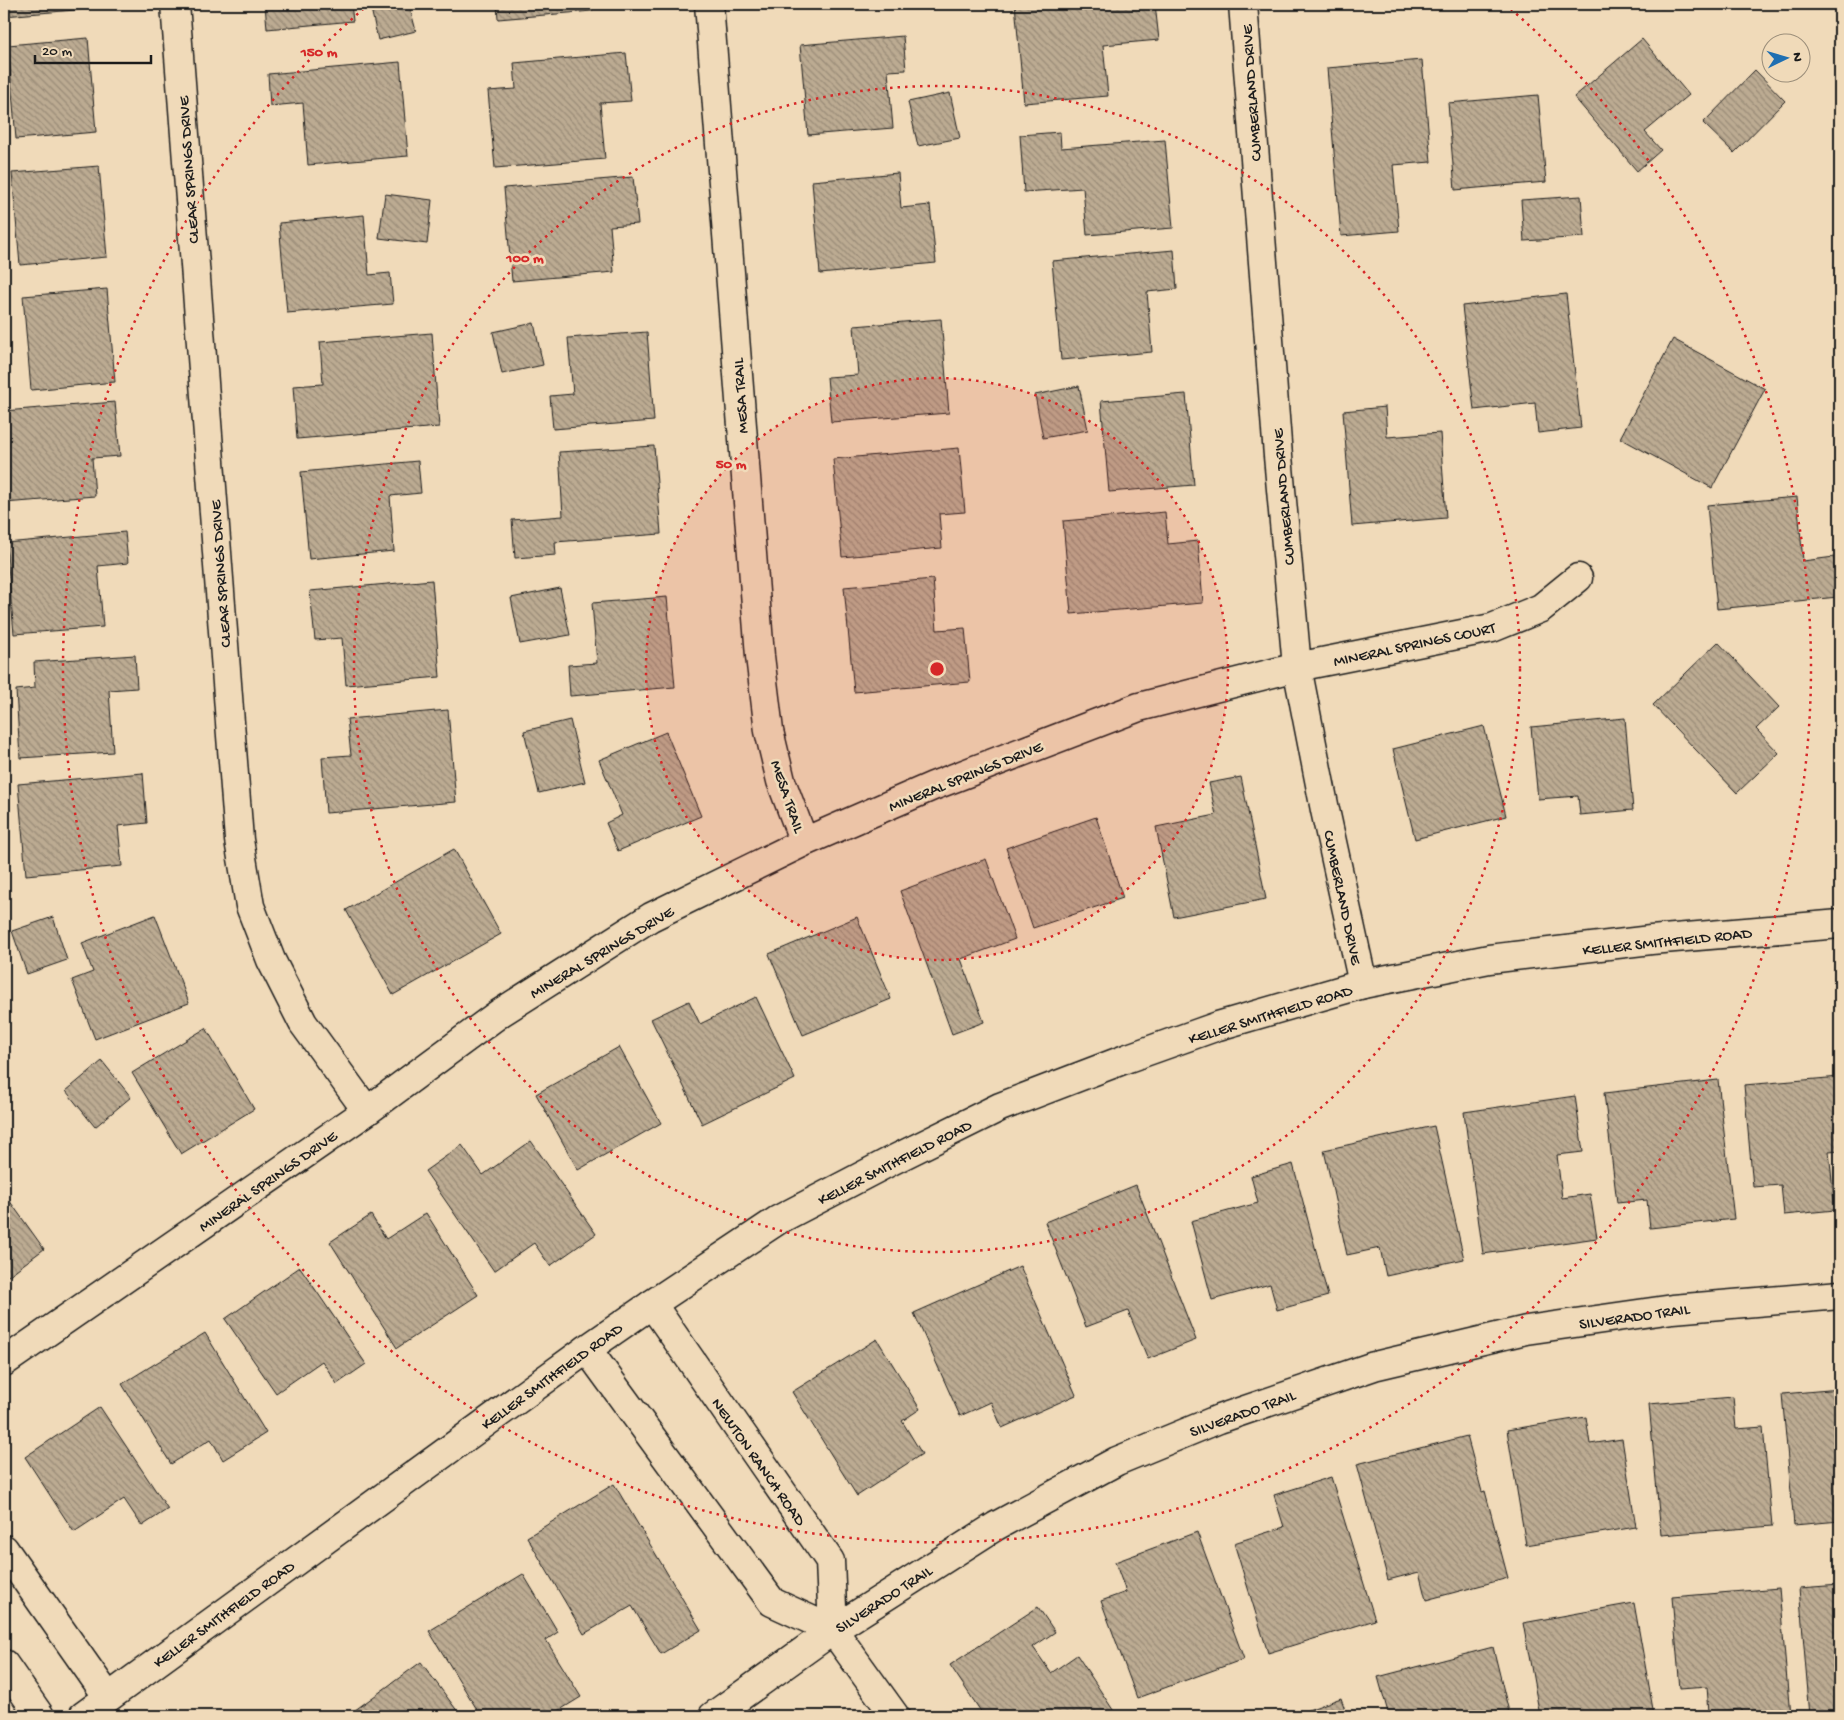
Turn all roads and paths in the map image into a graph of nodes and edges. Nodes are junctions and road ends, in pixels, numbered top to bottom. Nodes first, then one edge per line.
1 (174, 4) edge
2 (709, 4) edge
3 (1243, 4) edge
4 (1578, 578) dead end
5 (1296, 667) junction
6 (804, 842) junction
7 (1840, 924) edge
8 (1363, 984) junction
9 (367, 1111) junction
10 (1840, 1295) edge
11 (652, 1304) junction
12 (587, 1349) junction
13 (4, 1362) edge
14 (4, 1549) edge
15 (833, 1630) junction
16 (4, 1664) edge
17 (108, 1697) junction
18 (40, 1716) edge
19 (83, 1716) edge
20 (713, 1716) edge
21 (896, 1716) edge

1 - 9 street, CLEAR SPRINGS DRIVE
2 - 6 street, MESA TRAIL
3 - 5 street, CUMBERLAND DRIVE
4 - 5 street, MINERAL SPRINGS COURT
5 - 6 street, MINERAL SPRINGS DRIVE
5 - 8 street, CUMBERLAND DRIVE
6 - 9 street, MINERAL SPRINGS DRIVE
7 - 8 street, KELLER SMITHFIELD ROAD
8 - 11 street, KELLER SMITHFIELD ROAD
9 - 13 street, MINERAL SPRINGS DRIVE
10 - 15 street, SILVERADO TRAIL
11 - 12 street, KELLER SMITHFIELD ROAD
11 - 15 street, NEWTON RANCH ROAD
12 - 15 street
12 - 17 street, KELLER SMITHFIELD ROAD
14 - 17 street
15 - 20 street, SILVERADO TRAIL
15 - 21 street
16 - 18 street
17 - 19 street, KELLER SMITHFIELD ROAD

